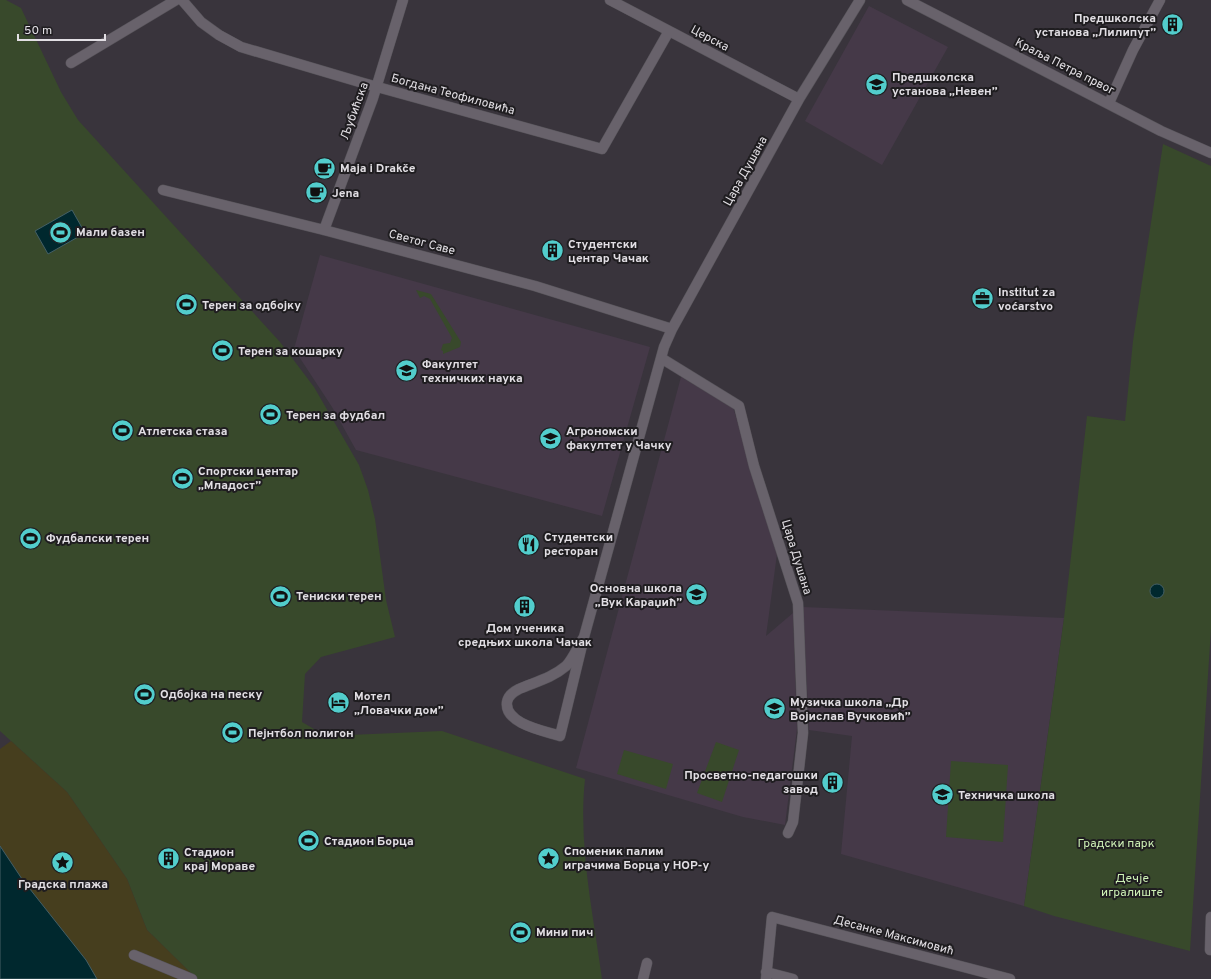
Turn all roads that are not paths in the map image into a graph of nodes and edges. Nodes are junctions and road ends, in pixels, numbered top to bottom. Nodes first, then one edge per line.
1 (176, 0) edge
2 (182, 0) edge
3 (402, 0) edge
4 (610, 0) edge
5 (860, 0) edge
6 (907, 0) edge
7 (1160, 0) edge
8 (669, 31) junction
9 (71, 63) dead end
10 (376, 87) junction
11 (799, 99) junction
12 (1109, 103) junction
13 (1211, 153) edge
14 (163, 190) dead end
15 (324, 230) junction
16 (672, 329) junction
17 (661, 358) junction
18 (584, 637) junction
19 (788, 833) dead end
20 (1211, 917) edge
21 (1210, 950) dead end
22 (134, 955) dead end
23 (647, 963) dead end
24 (766, 976) edge
25 (192, 979) edge
26 (643, 979) edge
27 (793, 979) edge
28 (1010, 979) edge

1 - 9 street
2 - 10 street, Богдана Теофиловића
3 - 10 street, Љубићска
4 - 8 street, Церска
5 - 11 street, Цара Душана
6 - 12 street, Краља Петра првог
7 - 12 street
8 - 10 street, Богдана Теофиловића
8 - 11 street, Церска
10 - 15 street, Љубићска
11 - 16 street, Цара Душана
12 - 13 street, Краља Петра првог
14 - 15 street, Светог Саве
15 - 16 street, Светог Саве
16 - 17 street, Цара Душана
17 - 18 street, Цара Душана
17 - 19 street, Цара Душана
18 - 18 street, Цара Душана
20 - 21 street
22 - 25 street
23 - 26 street
24 - 27 street
24 - 28 street, Десанке Максимовић

